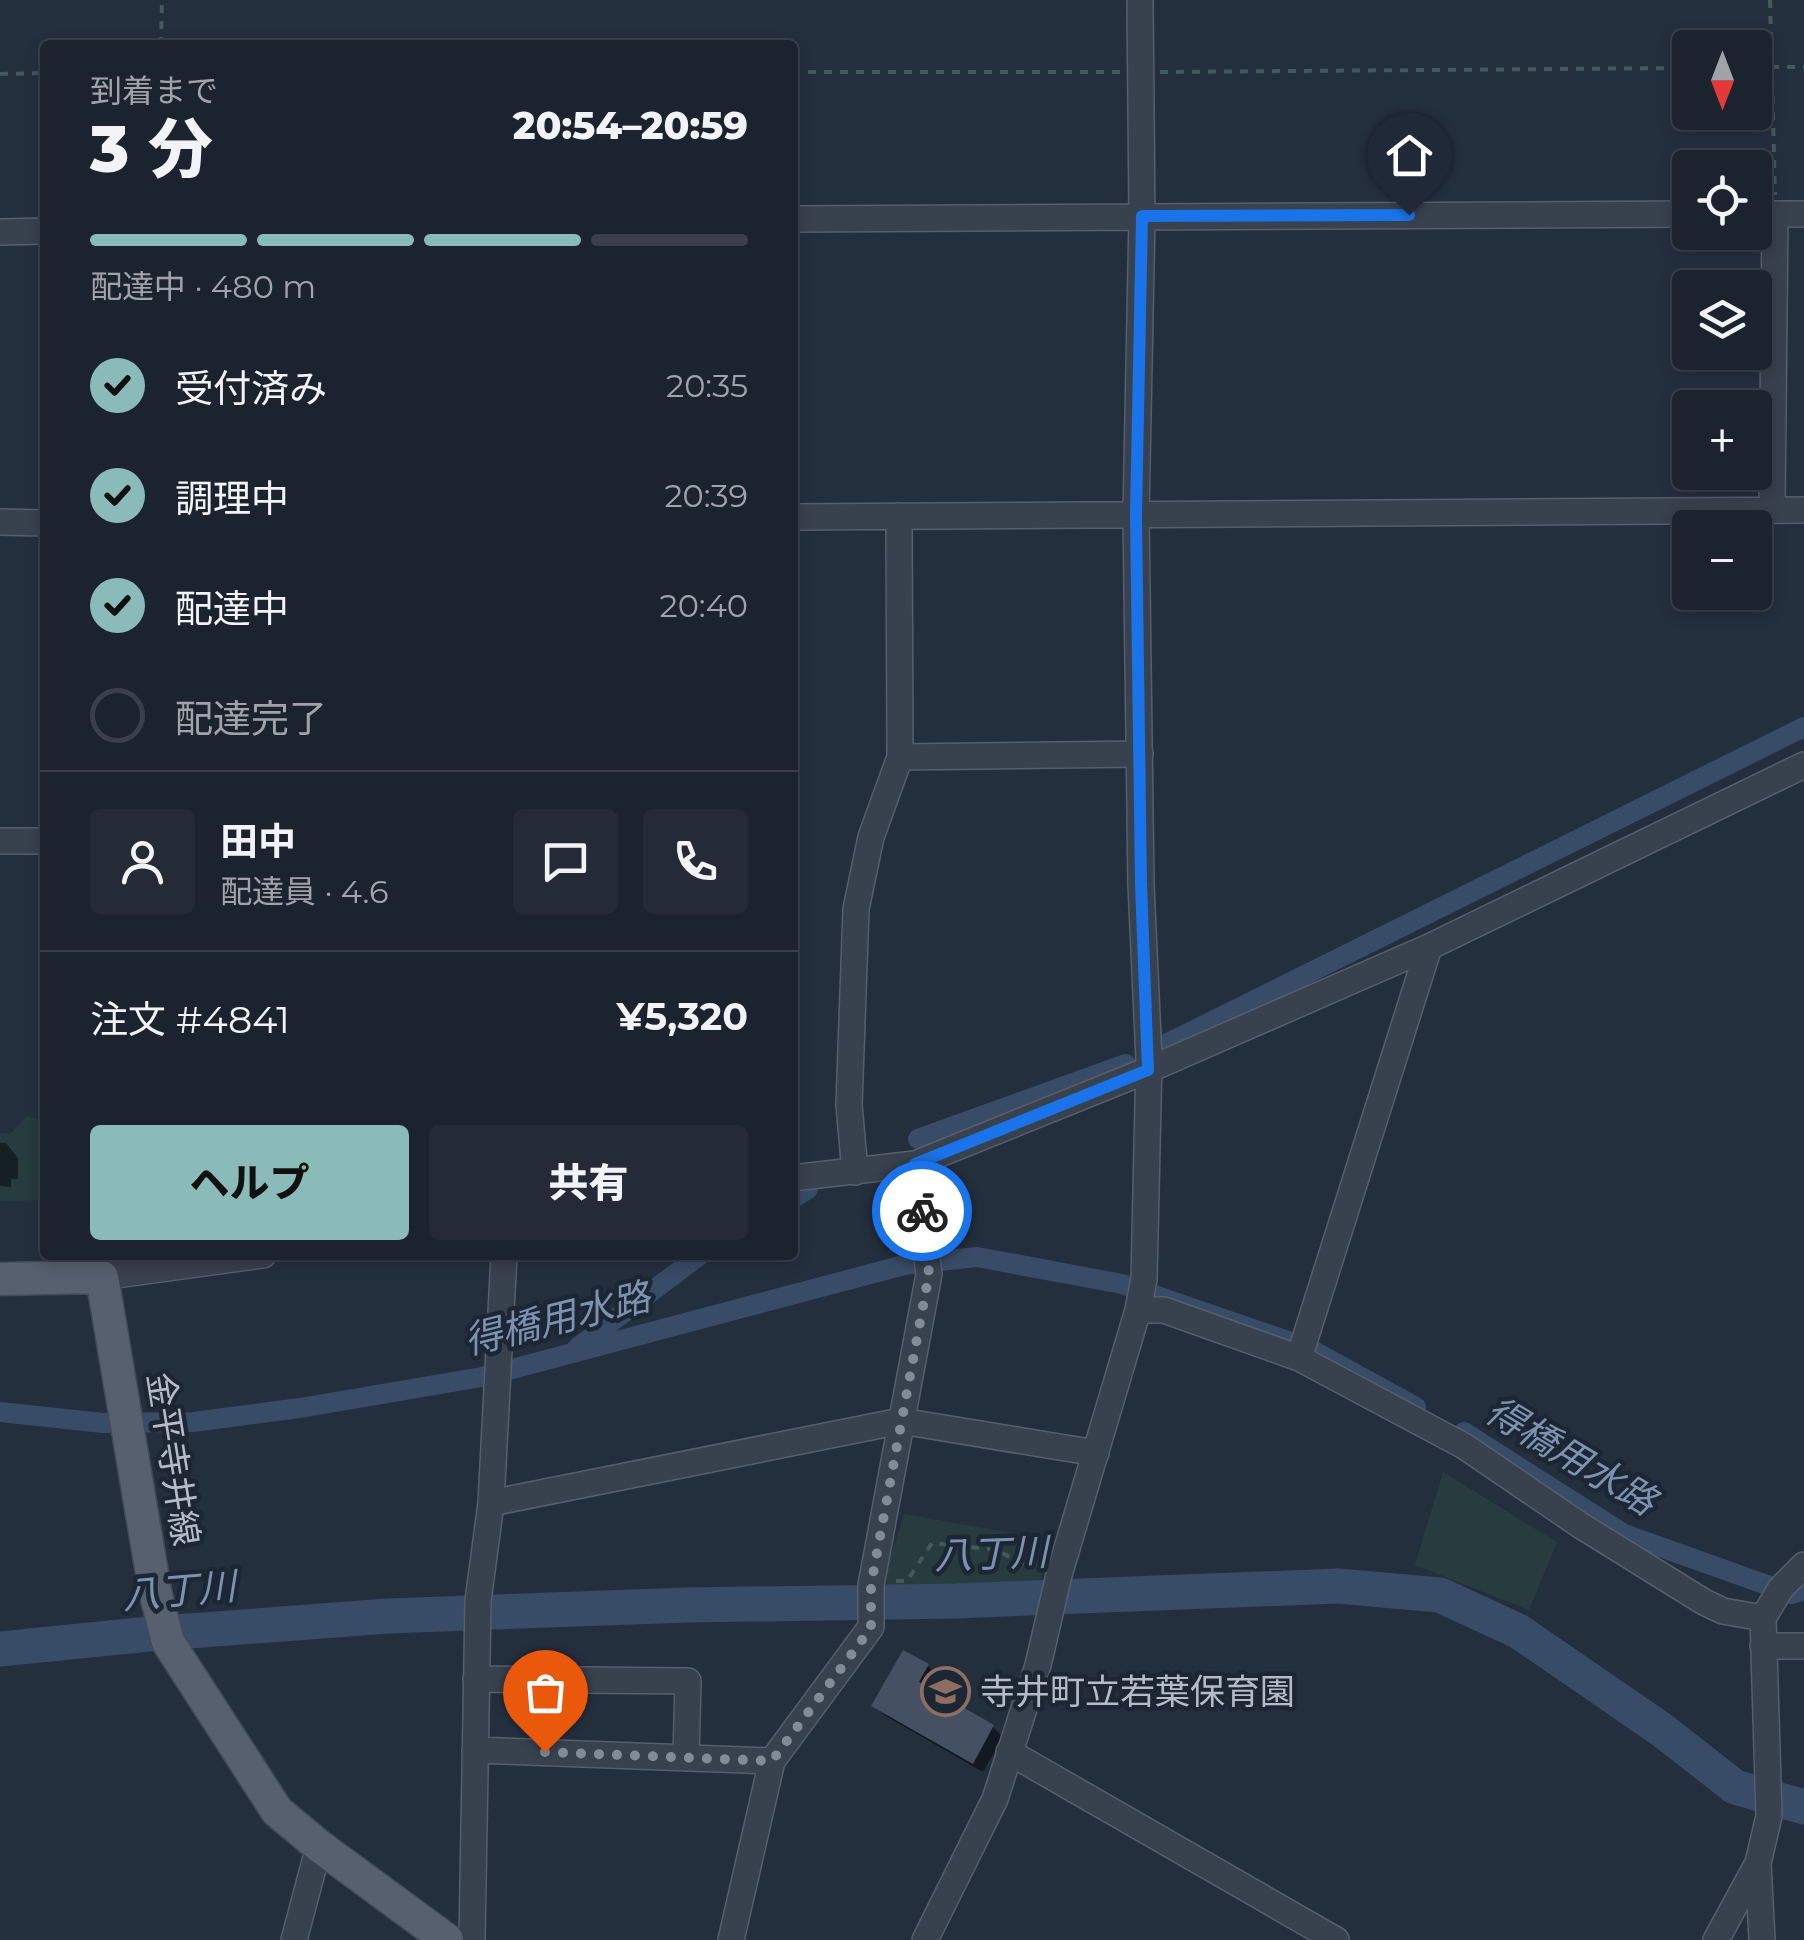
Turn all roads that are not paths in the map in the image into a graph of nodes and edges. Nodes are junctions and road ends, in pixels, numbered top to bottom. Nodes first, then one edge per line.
1 (1140, 0) edge
2 (1672, 214) edge
3 (1772, 214) edge
4 (1804, 214) edge
5 (1142, 216) junction
6 (798, 219) edge
7 (40, 231) edge
8 (0, 232) edge
9 (1766, 250) edge
10 (1772, 510) joint
11 (1804, 510) edge
12 (1672, 511) edge
13 (1136, 515) junction
14 (899, 516) junction
15 (798, 517) edge
16 (0, 522) edge
17 (40, 522) edge
18 (1140, 754) junction
19 (900, 758) junction
20 (1804, 765) edge
21 (0, 841) edge
22 (40, 841) edge
23 (1430, 947) junction
24 (1148, 1056) junction
25 (915, 1164) junction
26 (855, 1172) junction
27 (798, 1177) edge
28 (191, 1260) edge
29 (504, 1260) edge
30 (104, 1266) edge
31 (0, 1279) edge
32 (1140, 1296) junction
33 (1300, 1358) junction
34 (901, 1421) junction
35 (1096, 1453) junction
36 (491, 1502) junction
37 (1802, 1566) edge
38 (1762, 1618) junction
39 (1763, 1646) junction
40 (1804, 1646) edge
41 (476, 1679) junction
42 (475, 1750) junction
43 (1009, 1752) junction
44 (686, 1758) junction
45 (772, 1761) junction
46 (319, 1846) junction
47 (1758, 1863) junction
48 (294, 1940) edge
49 (447, 1940) edge
50 (472, 1940) edge
51 (731, 1940) edge
52 (925, 1940) edge
53 (1336, 1940) edge
54 (1716, 1940) edge
55 (1762, 1940) edge

1 - 5 street
2 - 5 street
3 - 4 street
5 - 6 street
5 - 13 street
7 - 8 street
9 - 10 street
10 - 11 street
12 - 13 street
13 - 14 street
13 - 18 street
14 - 15 street
14 - 19 street
16 - 17 street
18 - 19 street
18 - 24 street
19 - 26 street
20 - 23 street
21 - 22 street
23 - 24 street
23 - 33 street
24 - 25 street
24 - 32 street
25 - 26 street
25 - 34 street
26 - 27 street
28 - 30 street
29 - 36 street
30 - 31 main road
30 - 46 main road, 金平寺井線
32 - 33 street
32 - 35 street
33 - 38 street
34 - 35 street
34 - 36 street
34 - 45 street
35 - 43 street
36 - 41 street
37 - 38 street
38 - 39 street
39 - 40 street
39 - 47 street
41 - 42 street
41 - 44 street
42 - 44 street
42 - 50 street
43 - 52 street
43 - 53 street
44 - 45 street
45 - 51 street
46 - 48 street
46 - 49 main road, 金平寺井線
47 - 54 street
47 - 55 street

